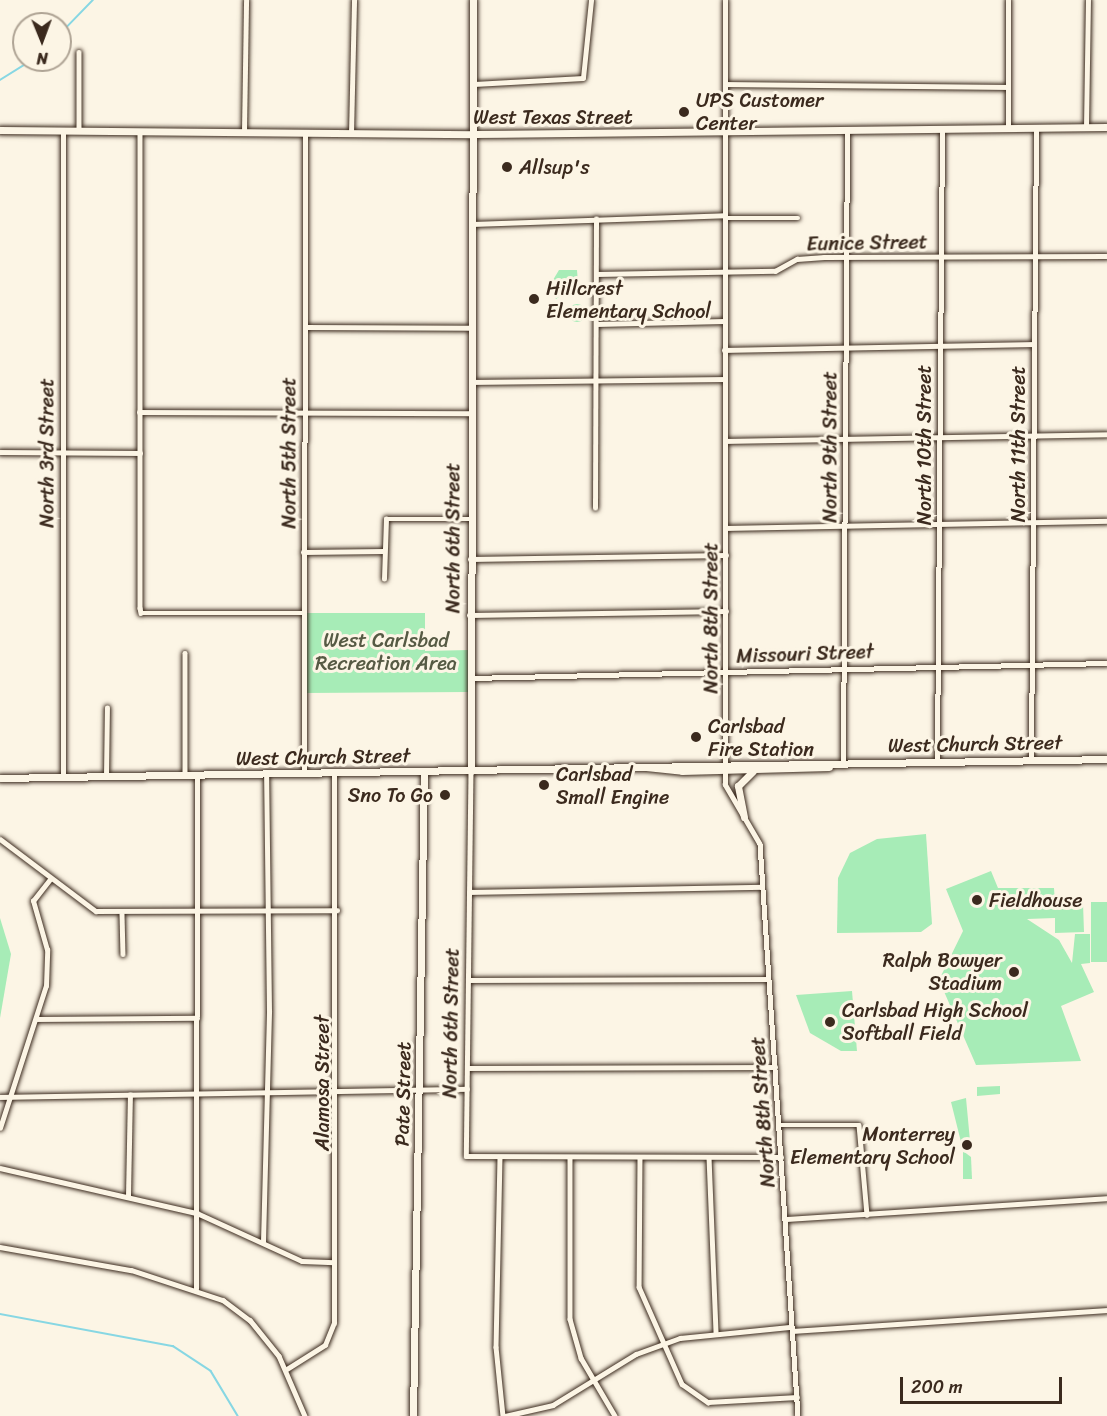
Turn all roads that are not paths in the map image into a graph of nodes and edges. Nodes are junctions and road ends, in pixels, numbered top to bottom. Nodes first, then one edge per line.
1 (246, 0) edge
2 (354, 0) edge
3 (473, 0) edge
4 (591, 0) edge
5 (726, 0) edge
6 (1008, 0) edge
7 (1088, 0) edge
8 (78, 52) dead end
9 (474, 84) junction
10 (725, 84) junction
11 (1008, 87) junction
12 (1086, 127) junction
13 (1107, 127) edge
14 (1008, 128) junction
15 (1036, 128) junction
16 (942, 129) junction
17 (0, 130) edge
18 (63, 130) junction
19 (79, 130) junction
20 (847, 130) junction
21 (140, 131) junction
22 (244, 132) junction
23 (726, 132) junction
24 (305, 133) junction
25 (351, 134) junction
26 (474, 134) junction
27 (724, 217) junction
28 (798, 218) dead end
29 (596, 219) junction
30 (472, 224) junction
31 (1034, 255) junction
32 (941, 256) junction
33 (1107, 256) edge
34 (845, 257) junction
35 (724, 272) junction
36 (596, 274) junction
37 (724, 321) junction
38 (596, 324) junction
39 (304, 327) junction
40 (471, 328) junction
41 (1033, 344) junction
42 (940, 345) junction
43 (846, 347) junction
44 (724, 350) junction
45 (724, 379) junction
46 (595, 381) junction
47 (471, 382) junction
48 (139, 412) junction
49 (304, 412) junction
50 (471, 413) junction
51 (1107, 434) edge
52 (1034, 435) junction
53 (939, 437) junction
54 (845, 439) junction
55 (725, 441) junction
56 (0, 452) edge
57 (63, 453) junction
58 (140, 453) junction
59 (595, 508) dead end
60 (470, 519) junction
61 (1107, 521) edge
62 (1033, 522) junction
63 (939, 524) junction
64 (845, 526) junction
65 (726, 528) junction
66 (384, 551) junction
67 (303, 552) junction
68 (726, 555) junction
69 (470, 559) junction
70 (384, 579) dead end
71 (726, 611) junction
72 (302, 613) junction
73 (470, 615) junction
74 (185, 653) dead end
75 (1031, 663) junction
76 (1107, 663) edge
77 (938, 666) junction
78 (844, 667) junction
79 (726, 671) junction
80 (468, 678) junction
81 (107, 708) dead end
82 (1107, 759) edge
83 (1030, 760) junction
84 (937, 761) junction
85 (843, 763) junction
86 (725, 766) junction
87 (756, 769) junction
88 (471, 771) junction
89 (424, 772) junction
90 (304, 773) junction
91 (334, 773) junction
92 (266, 774) junction
93 (185, 775) junction
94 (197, 775) junction
95 (106, 776) junction
96 (63, 777) junction
97 (0, 778) edge
98 (744, 817) junction
99 (0, 839) edge
100 (50, 879) junction
101 (762, 887) junction
102 (469, 892) junction
103 (337, 910) junction
104 (268, 911) junction
105 (199, 912) junction
106 (122, 914) junction
107 (123, 954) dead end
108 (768, 979) junction
109 (469, 980) junction
110 (198, 1018) junction
111 (37, 1019) junction
112 (775, 1067) junction
113 (467, 1068) junction
114 (466, 1089) junction
115 (419, 1090) junction
116 (337, 1091) junction
117 (268, 1092) junction
118 (198, 1093) junction
119 (130, 1095) junction
120 (0, 1097) edge
121 (11, 1097) junction
122 (779, 1125) junction
123 (0, 1128) edge
124 (709, 1156) junction
125 (500, 1157) junction
126 (570, 1157) junction
127 (640, 1157) junction
128 (781, 1157) junction
129 (0, 1168) edge
130 (128, 1196) junction
131 (1107, 1198) edge
132 (197, 1213) junction
133 (867, 1215) junction
134 (785, 1219) junction
135 (263, 1242) junction
136 (0, 1247) edge
137 (334, 1262) junction
138 (196, 1289) junction
139 (1107, 1310) edge
140 (791, 1329) junction
141 (716, 1332) junction
142 (661, 1344) junction
143 (287, 1369) junction
144 (595, 1382) junction
145 (797, 1397) junction
146 (305, 1416) edge
147 (413, 1416) edge
148 (504, 1416) edge
149 (615, 1416) edge
150 (798, 1416) edge

1 - 22 street
2 - 25 street
3 - 9 street, North 6th Street
4 - 9 street
5 - 10 street, North 8th Street
6 - 11 street
7 - 12 street
8 - 19 street
9 - 26 street, North 6th Street
10 - 11 street
10 - 23 street, North 8th Street
11 - 14 street
12 - 13 street, West Texas Street
12 - 15 street, West Texas Street
14 - 15 street, West Texas Street
14 - 16 street, West Texas Street
15 - 31 street, North 11th Street
16 - 20 street, West Texas Street
16 - 32 street, North 10th Street
17 - 18 street, West Texas Street
18 - 19 street, West Texas Street
18 - 57 street, North 3rd Street
19 - 21 street, West Texas Street
20 - 23 street, West Texas Street
20 - 34 street, North 9th Street
21 - 22 street, West Texas Street
21 - 48 street
22 - 24 street, West Texas Street
23 - 26 street, West Texas Street
23 - 27 street, North 8th Street
24 - 25 street, West Texas Street
24 - 39 street, North 5th Street
25 - 26 street, West Texas Street
26 - 30 street, North 6th Street
27 - 28 street
27 - 29 street
27 - 35 street, North 8th Street
29 - 30 street
29 - 36 street
30 - 40 street, North 6th Street
31 - 32 street, Eunice Street
31 - 33 street, Eunice Street
31 - 41 street, North 11th Street
32 - 34 street, Eunice Street
32 - 42 street, North 10th Street
34 - 35 street, Eunice Street
34 - 43 street, North 9th Street
35 - 36 street, Eunice Street
35 - 37 street, North 8th Street
36 - 38 street
37 - 38 street
37 - 44 street, North 8th Street
38 - 46 street
39 - 40 street
39 - 49 street, North 5th Street
40 - 47 street, North 6th Street
41 - 42 street
41 - 52 street, North 11th Street
42 - 43 street
42 - 53 street, North 10th Street
43 - 44 street
43 - 54 street, North 9th Street
44 - 45 street, North 8th Street
45 - 46 street
45 - 55 street, North 8th Street
46 - 47 street
46 - 59 street
47 - 50 street, North 6th Street
48 - 49 street
48 - 58 street
49 - 50 street
49 - 67 street, North 5th Street
50 - 60 street, North 6th Street
51 - 52 street
52 - 53 street
52 - 62 street, North 11th Street
53 - 54 street
53 - 63 street, North 10th Street
54 - 55 street
54 - 64 street, North 9th Street
55 - 65 street, North 8th Street
56 - 57 street
57 - 58 street
57 - 96 street, North 3rd Street
58 - 72 street
60 - 66 street
60 - 69 street, North 6th Street
61 - 62 street
62 - 63 street
62 - 75 street, North 11th Street
63 - 64 street
63 - 77 street, North 10th Street
64 - 65 street
64 - 78 street, North 9th Street
65 - 68 street, North 8th Street
66 - 67 street
66 - 70 street
67 - 72 street, North 5th Street
68 - 69 street
68 - 71 street, North 8th Street
69 - 73 street, North 6th Street
71 - 73 street
71 - 79 street, North 8th Street
72 - 90 street, North 5th Street
73 - 80 street, North 6th Street
74 - 93 street
75 - 76 street, Missouri Street
75 - 77 street, Missouri Street
75 - 83 street, North 11th Street
77 - 78 street, Missouri Street
77 - 84 street, North 10th Street
78 - 79 street, Missouri Street
78 - 85 street, North 9th Street
79 - 80 street, Missouri Street
79 - 86 street, North 8th Street
80 - 88 street, North 6th Street
81 - 95 street
82 - 83 street, West Church Street
83 - 84 street, West Church Street
84 - 85 street, West Church Street
85 - 86 street, West Church Street
85 - 87 street, West Church Street
86 - 87 street, West Church Street
86 - 88 street, West Church Street
86 - 98 street, North 8th Street
87 - 98 street
88 - 89 street, West Church Street
88 - 102 street, North 6th Street
89 - 91 street, West Church Street
89 - 115 street, Pate Street
90 - 91 street, West Church Street
90 - 92 street, West Church Street
91 - 103 street, Alamosa Street
92 - 94 street, West Church Street
92 - 104 street
93 - 94 street, West Church Street
93 - 95 street, West Church Street
94 - 105 street
95 - 96 street, West Church Street
96 - 97 street, West Church Street
98 - 101 street, North 8th Street
99 - 100 street
100 - 106 street
100 - 111 street
101 - 102 street
101 - 108 street, North 8th Street
102 - 109 street, North 6th Street
103 - 104 street
103 - 116 street, Alamosa Street
104 - 105 street
104 - 117 street
105 - 106 street
105 - 110 street
106 - 107 street
108 - 109 street
108 - 112 street, North 8th Street
109 - 113 street, North 6th Street
110 - 111 street
110 - 118 street
111 - 121 street
112 - 113 street
112 - 122 street, North 8th Street
113 - 114 street, North 6th Street
114 - 115 street
114 - 125 street, North 6th Street
115 - 116 street
115 - 147 street, Pate Street
116 - 117 street
116 - 137 street, Alamosa Street
117 - 118 street
117 - 135 street
118 - 119 street
118 - 132 street
119 - 121 street
119 - 130 street
120 - 121 street
121 - 123 street
122 - 128 street, North 8th Street
122 - 133 street
124 - 127 street
124 - 128 street
124 - 141 street
125 - 126 street
125 - 148 street
126 - 127 street
126 - 144 street
127 - 142 street
128 - 134 street, North 8th Street
129 - 130 street
130 - 132 street
131 - 133 street
132 - 135 street
132 - 138 street
133 - 134 street
134 - 140 street, North 8th Street
135 - 137 street
136 - 138 street
137 - 143 street, Alamosa Street
138 - 143 street
139 - 140 street
140 - 141 street
140 - 145 street, North 8th Street
141 - 142 street
142 - 144 street
142 - 145 street
143 - 146 street
144 - 148 street
144 - 149 street
145 - 150 street, North 8th Street

